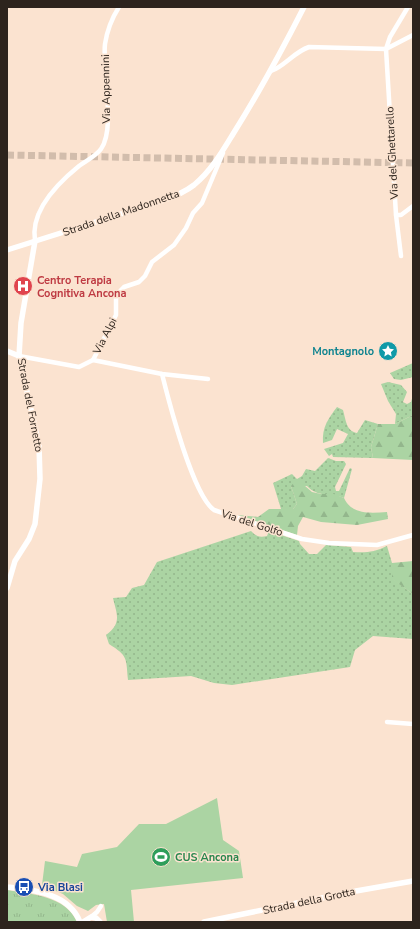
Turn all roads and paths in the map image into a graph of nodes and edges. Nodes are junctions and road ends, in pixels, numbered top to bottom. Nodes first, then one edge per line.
1 (119, 7) edge
2 (304, 7) edge
3 (408, 7) edge
4 (413, 35) edge
5 (386, 49) junction
6 (271, 71) junction
7 (227, 144) junction
8 (413, 206) edge
9 (396, 215) junction
10 (35, 241) junction
11 (7, 250) edge
12 (401, 256) dead end
13 (7, 351) edge
14 (19, 356) junction
15 (93, 360) junction
16 (162, 374) junction
17 (208, 379) dead end
18 (413, 535) edge
19 (7, 588) edge
20 (387, 722) dead end
21 (413, 724) edge
22 (413, 881) edge
23 (7, 887) edge
24 (85, 920) edge
25 (100, 921) edge
26 (204, 922) edge

1 - 10 street, Via Appennini
2 - 6 street, Strada della Madonnetta
3 - 5 street
4 - 5 street
5 - 6 street
5 - 9 street, Via del Ghettarello
6 - 7 street, Strada della Madonnetta
7 - 10 street, Strada della Madonnetta
7 - 15 street, Via Alpi
8 - 9 street
9 - 12 street, Via del Ghettarello
10 - 11 street, Strada della Madonnetta
10 - 14 street, Strada del Fornetto
13 - 14 street, Via Alpi
14 - 15 street, Via Alpi
14 - 19 street, Strada del Fornetto
15 - 16 street
16 - 17 street
16 - 18 street, Via del Golfo
20 - 21 street
22 - 26 street, Strada della Grotta
23 - 24 street
24 - 25 street
24 - 25 street

